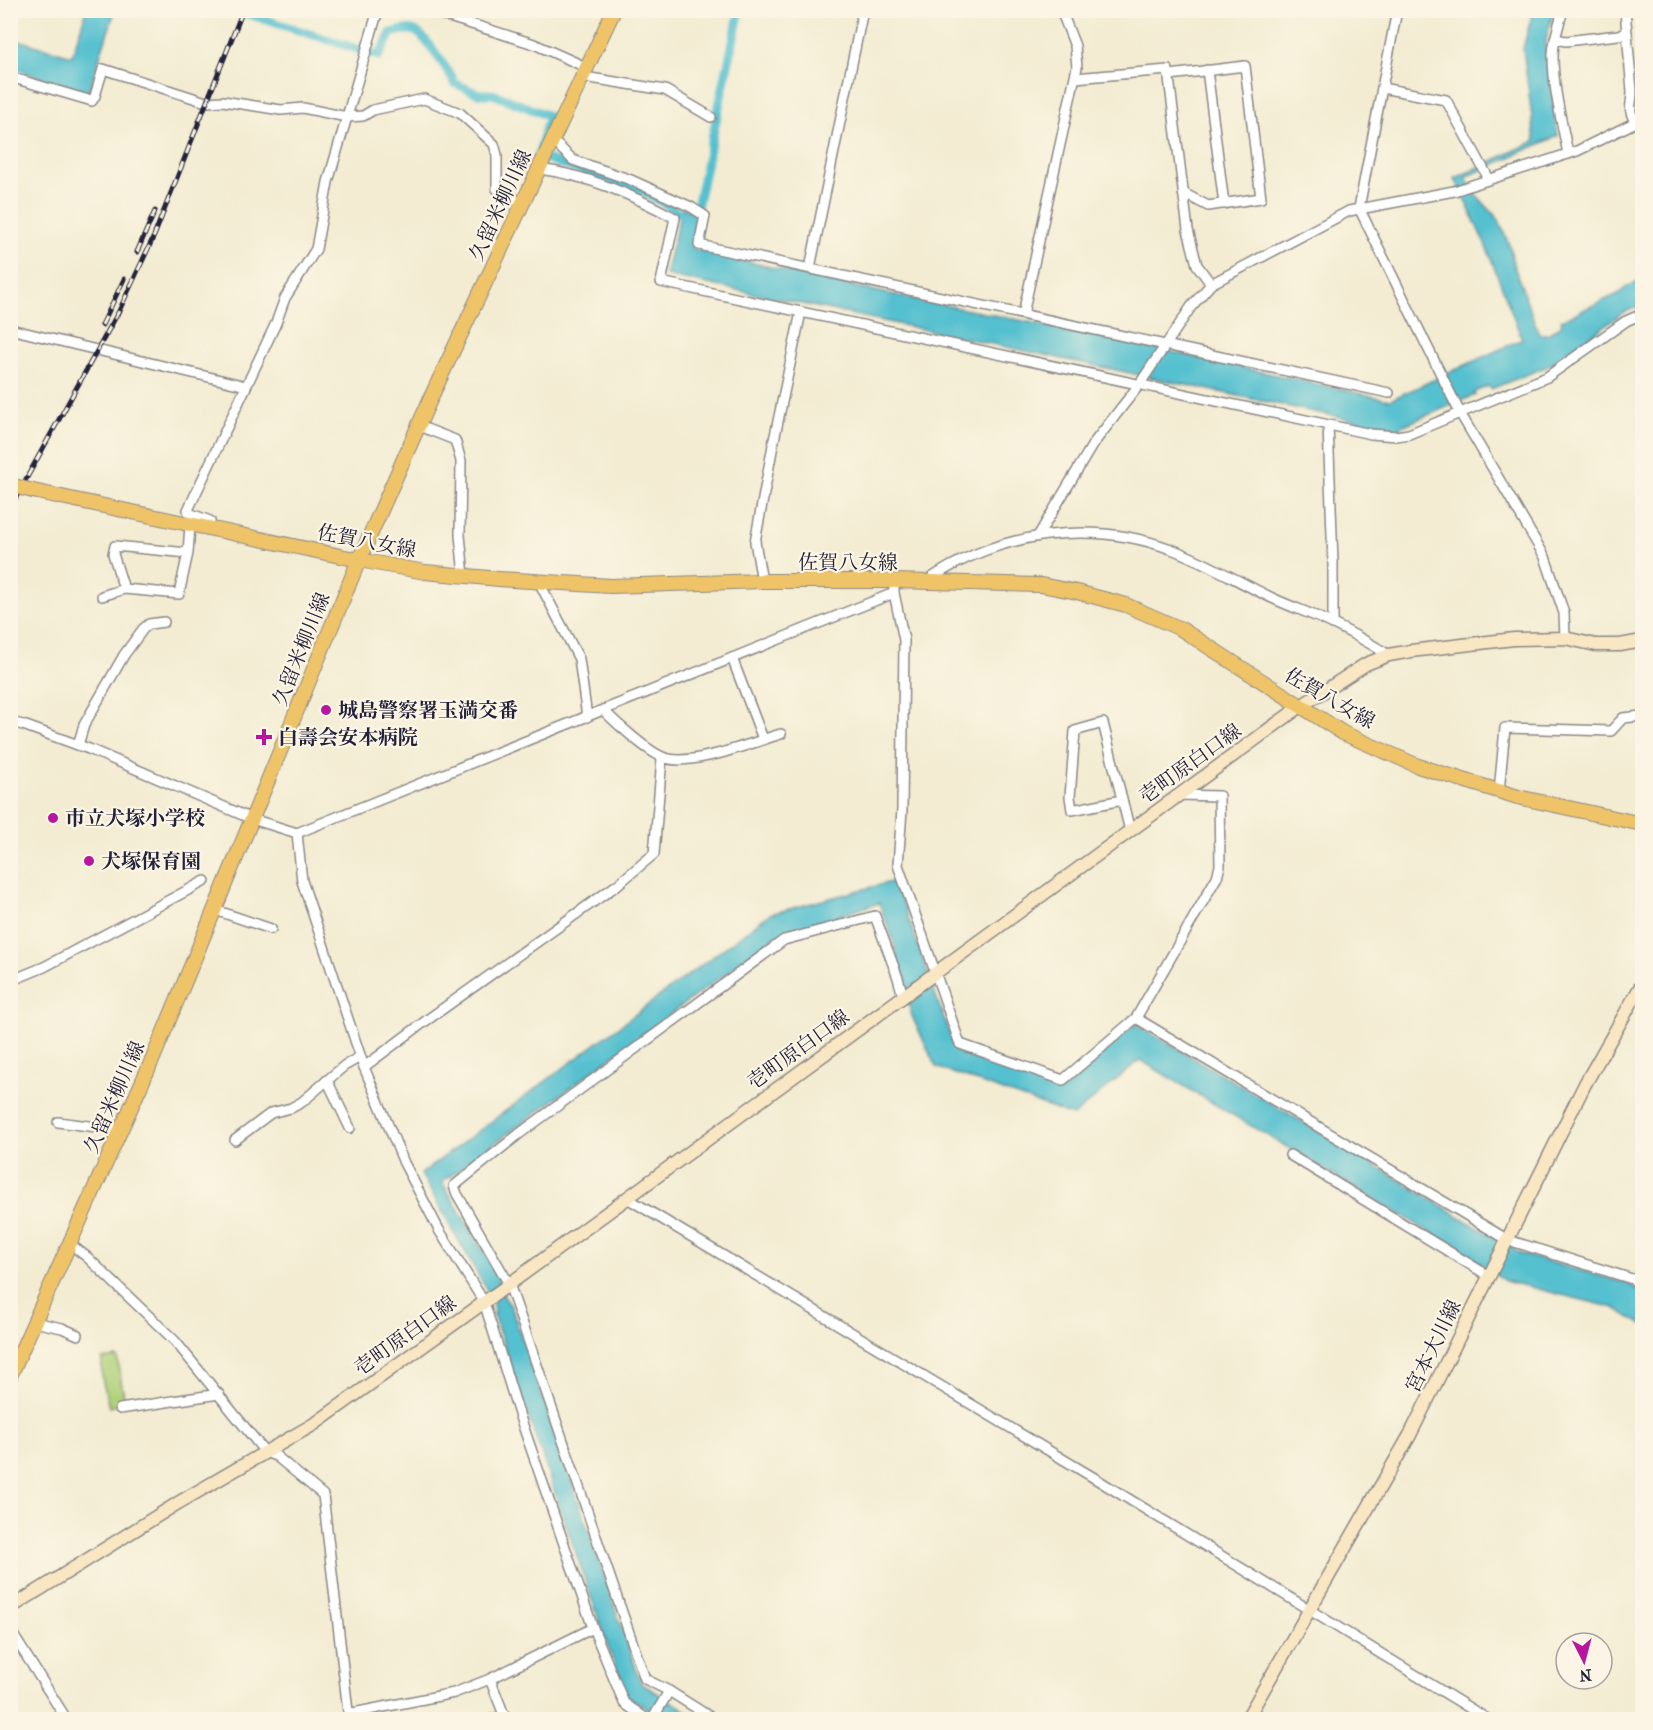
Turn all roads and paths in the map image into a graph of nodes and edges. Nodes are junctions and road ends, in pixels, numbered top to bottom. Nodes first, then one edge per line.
1 (378, 10) edge
2 (614, 10) edge
3 (863, 10) edge
4 (1061, 10) edge
5 (1397, 10) edge
6 (1563, 10) edge
7 (1625, 10) edge
8 (443, 15) dead end
9 (1627, 34) junction
10 (1555, 39) junction
11 (1207, 70) junction
12 (586, 72) junction
13 (1170, 75) junction
14 (10, 77) edge
15 (1076, 78) junction
16 (1382, 88) junction
17 (347, 117) junction
18 (711, 117) dead end
19 (1639, 120) edge
20 (551, 143) junction
21 (1568, 154) junction
22 (540, 168) junction
23 (1488, 179) junction
24 (1183, 193) junction
25 (522, 204) junction
26 (1224, 204) junction
27 (1359, 208) junction
28 (810, 268) junction
29 (1210, 284) junction
30 (801, 312) junction
31 (1023, 314) junction
32 (1642, 314) edge
33 (10, 329) edge
34 (1164, 346) junction
35 (1140, 382) junction
36 (246, 386) junction
37 (1389, 393) dead end
38 (1459, 410) junction
39 (1328, 425) junction
40 (419, 426) junction
41 (10, 485) edge
42 (190, 525) junction
43 (210, 528) junction
44 (1038, 536) junction
45 (188, 553) junction
46 (359, 560) junction
47 (464, 576) junction
48 (762, 581) junction
49 (539, 582) junction
50 (926, 582) junction
51 (894, 587) junction
52 (124, 590) junction
53 (102, 596) dead end
54 (164, 622) dead end
55 (1333, 624) junction
56 (1565, 638) junction
57 (1642, 641) edge
58 (1389, 655) junction
59 (732, 658) junction
60 (1300, 706) junction
61 (603, 710) junction
62 (1642, 716) edge
63 (587, 717) junction
64 (10, 722) edge
65 (782, 734) dead end
66 (763, 739) junction
67 (78, 744) junction
68 (662, 758) junction
69 (1499, 792) junction
70 (1178, 795) junction
71 (1122, 800) junction
72 (252, 819) junction
73 (1642, 824) edge
74 (1130, 831) junction
75 (297, 833) junction
76 (205, 881) dead end
77 (215, 910) junction
78 (271, 929) dead end
79 (934, 974) junction
80 (10, 981) edge
81 (1642, 984) edge
82 (905, 994) junction
83 (1136, 1018) junction
84 (360, 1057) junction
85 (364, 1068) junction
86 (327, 1080) junction
87 (58, 1122) dead end
88 (350, 1128) dead end
89 (120, 1130) junction
90 (235, 1140) dead end
91 (1290, 1155) dead end
92 (627, 1198) junction
93 (1507, 1243) junction
94 (70, 1244) junction
95 (1490, 1273) junction
96 (1642, 1285) edge
97 (506, 1286) junction
98 (486, 1301) junction
99 (34, 1322) junction
100 (78, 1335) dead end
101 (10, 1376) edge
102 (219, 1394) junction
103 (120, 1409) dead end
104 (265, 1452) junction
105 (10, 1608) edge
106 (1310, 1609) junction
107 (593, 1628) junction
108 (10, 1630) edge
109 (490, 1679) junction
110 (669, 1691) junction
111 (349, 1717) edge
112 (505, 1718) edge
113 (67, 1719) edge
114 (489, 1719) edge
115 (650, 1719) edge
116 (715, 1719) edge
117 (1246, 1719) edge
118 (1489, 1719) edge

1 - 17 street
2 - 12 main road, 久留米柳川線
3 - 28 street
4 - 15 street
5 - 16 street
6 - 10 street
7 - 9 street
8 - 12 street
9 - 10 street
9 - 19 street
10 - 21 street
11 - 13 street
11 - 26 street
11 - 26 street
12 - 18 street
12 - 20 main road, 久留米柳川線
13 - 15 street
13 - 24 street
14 - 17 street
15 - 31 street
16 - 23 street
16 - 27 street
17 - 25 street
17 - 36 street
19 - 21 street
20 - 22 main road, 久留米柳川線
20 - 28 street
21 - 23 street
22 - 25 main road, 久留米柳川線
22 - 30 street
23 - 27 street
24 - 26 street
24 - 29 street
25 - 40 main road, 久留米柳川線
27 - 29 street
27 - 38 street
28 - 31 street
29 - 34 street
30 - 35 street
30 - 48 street
31 - 34 street
32 - 38 street
33 - 36 street
34 - 35 street
34 - 37 street
35 - 39 street
35 - 44 street
36 - 43 street
38 - 39 street
38 - 56 street
39 - 55 street
40 - 46 main road, 久留米柳川線
40 - 47 street
41 - 42 main road, 佐賀八女線, bridge
42 - 43 main road, 佐賀八女線
42 - 45 street
43 - 46 main road, 佐賀八女線
44 - 50 street
44 - 55 street
45 - 52 street
45 - 52 street
46 - 47 main road, 佐賀八女線
46 - 72 main road, 久留米柳川線
47 - 49 main road, 佐賀八女線
48 - 49 main road, 佐賀八女線
48 - 51 main road, 佐賀八女線
49 - 63 street
50 - 51 main road, 佐賀八女線
50 - 60 main road, 佐賀八女線
51 - 59 street
51 - 79 street
52 - 53 street
54 - 67 street
55 - 58 street
56 - 57 main road, 壱町原白口線
56 - 58 main road, 壱町原白口線
58 - 60 main road, 壱町原白口線
59 - 61 street
59 - 66 street
60 - 69 main road, 佐賀八女線
60 - 70 main road, 壱町原白口線
61 - 63 street
61 - 68 street
62 - 69 street
63 - 75 street
64 - 67 street
65 - 66 street
66 - 68 street
67 - 72 street
68 - 85 street
69 - 73 main road, 佐賀八女線
70 - 74 main road, 壱町原白口線
70 - 83 street
71 - 71 street
71 - 74 street
72 - 75 street
72 - 77 main road, 久留米柳川線
74 - 79 main road, 壱町原白口線
75 - 84 street
76 - 80 street
77 - 78 street
77 - 89 main road, 久留米柳川線
79 - 82 main road, 壱町原白口線
79 - 83 street
81 - 93 main road, 宮本大川線
82 - 92 main road, 壱町原白口線
82 - 97 street
83 - 93 street
84 - 85 street
84 - 86 street
85 - 98 street
86 - 88 street
86 - 90 street
87 - 89 street
89 - 94 main road, 久留米柳川線
91 - 95 street
92 - 97 main road, 壱町原白口線
92 - 106 street
93 - 95 main road, 宮本大川線
93 - 96 street
94 - 99 main road, 久留米柳川線
94 - 102 street
95 - 106 main road, 宮本大川線
97 - 98 main road, 壱町原白口線
97 - 110 street
98 - 104 main road, 壱町原白口線
98 - 107 street
99 - 100 street
99 - 101 main road, 久留米柳川線
102 - 103 street
102 - 104 street
104 - 105 main road, 壱町原白口線
104 - 111 street
106 - 117 main road, 宮本大川線
106 - 118 street
107 - 109 street
107 - 115 street
108 - 113 street
109 - 111 street
109 - 112 street
110 - 115 street
110 - 116 street
112 - 114 street

